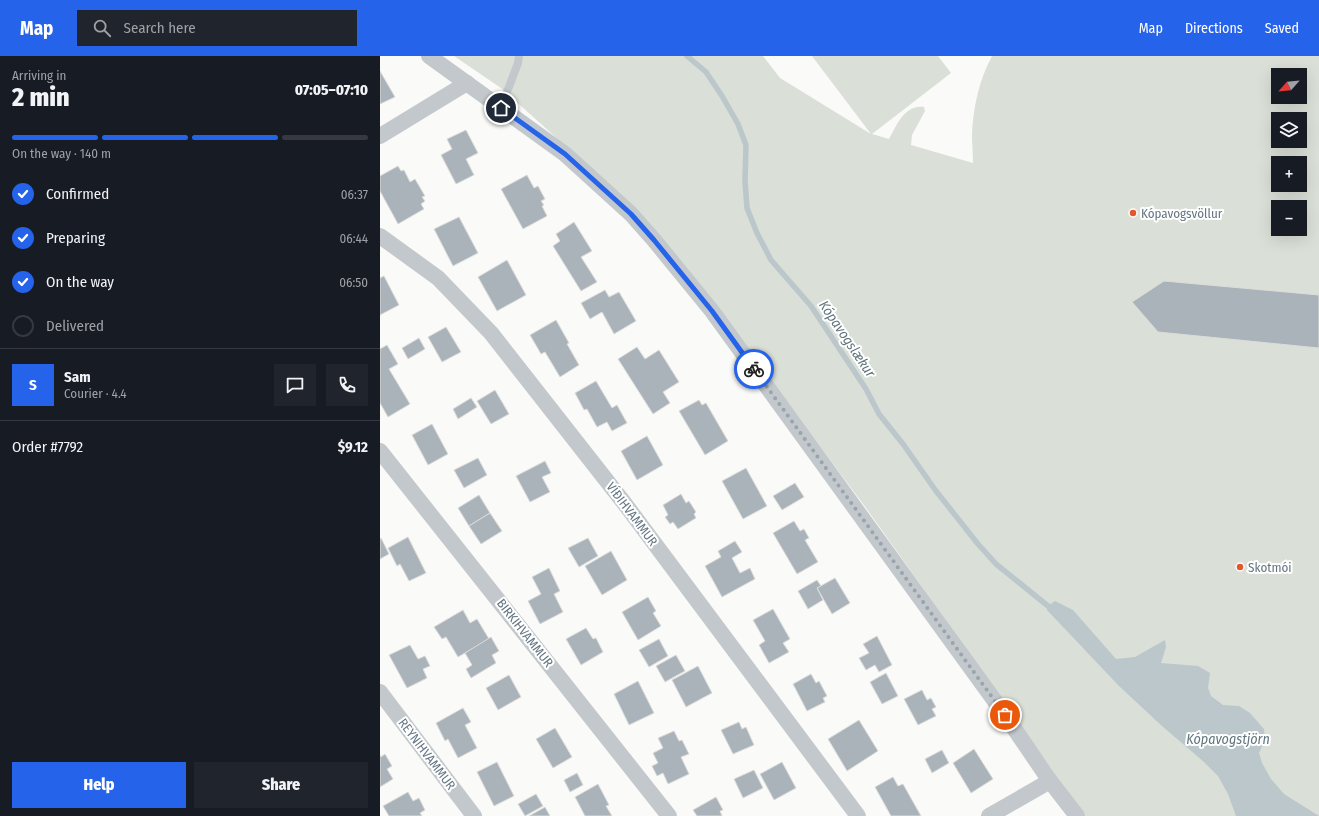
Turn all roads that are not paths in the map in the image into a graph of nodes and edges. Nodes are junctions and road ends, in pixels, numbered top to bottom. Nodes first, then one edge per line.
1 (429, 56) edge
2 (519, 56) edge
3 (467, 83) junction
4 (501, 108) junction
5 (380, 136) edge
6 (380, 236) edge
7 (380, 451) edge
8 (380, 692) edge
9 (1050, 781) junction
10 (474, 816) edge
11 (669, 816) edge
12 (858, 816) edge
13 (989, 816) edge
14 (1077, 816) edge

1 - 3 street
2 - 4 lane
3 - 4 street
3 - 5 street
4 - 9 street
6 - 12 street, VÍÐIHVAMMUR
7 - 11 street, BIRKIHVAMMUR
8 - 10 street, REYNIHVAMMUR
9 - 13 street
9 - 14 street

